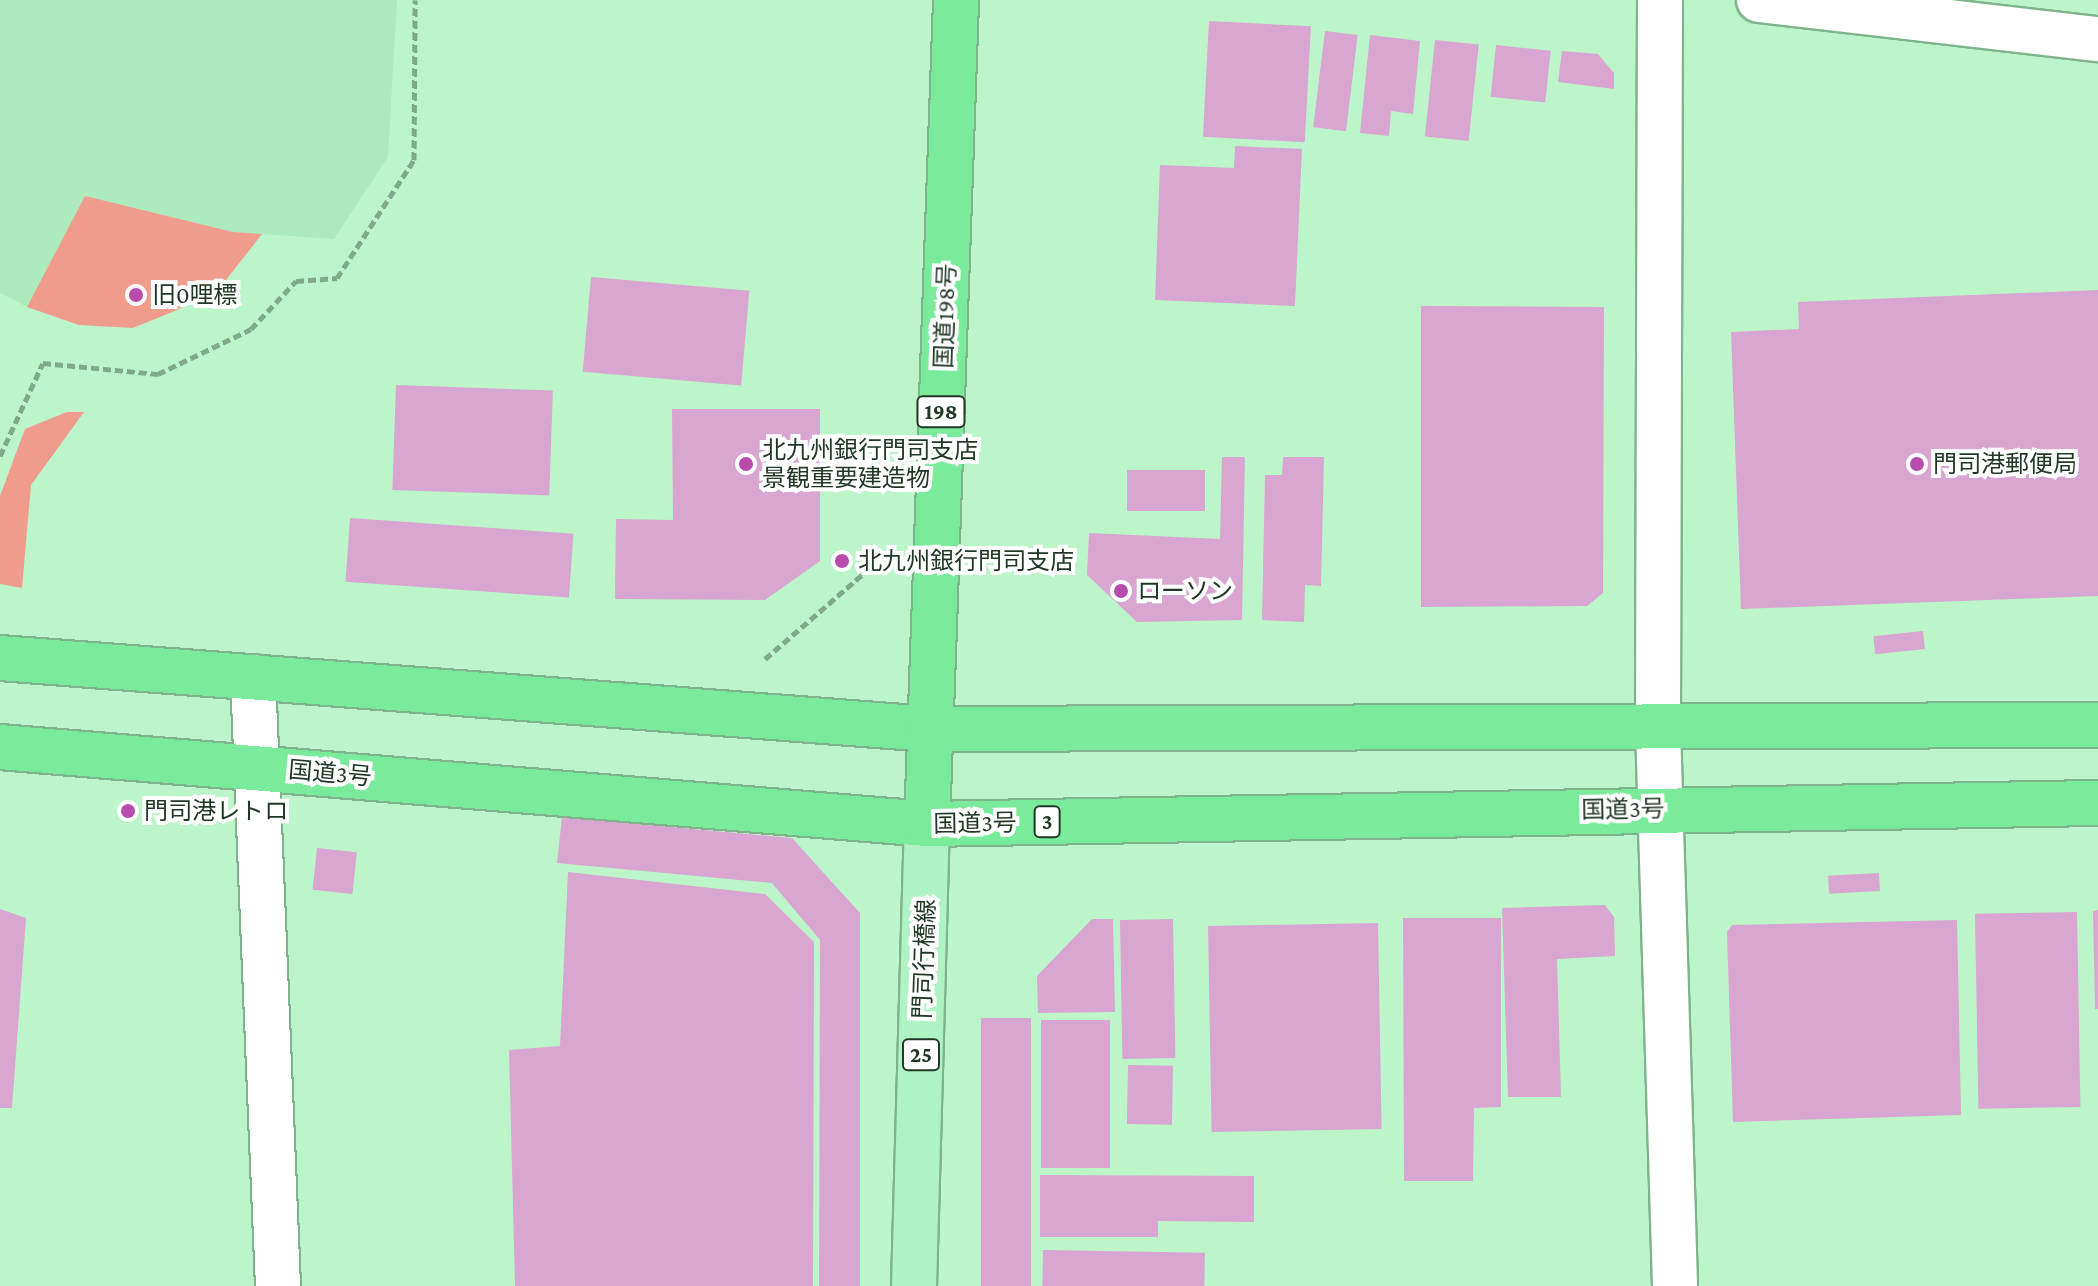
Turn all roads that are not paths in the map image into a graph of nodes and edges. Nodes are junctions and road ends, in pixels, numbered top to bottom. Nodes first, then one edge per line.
1 (956, 0) edge
2 (1660, 0) edge
3 (1759, 0) edge
4 (2098, 39) edge
5 (0, 658) edge
6 (253, 677) junction
7 (2098, 725) edge
8 (1658, 728) junction
9 (929, 729) junction
10 (0, 747) edge
11 (256, 767) junction
12 (2098, 803) edge
13 (1663, 808) junction
14 (927, 824) junction
15 (278, 1286) edge
16 (914, 1286) edge
17 (1675, 1286) edge

1 - 9 highway, 国道198号 / 198
2 - 8 street
3 - 4 street
5 - 6 highway
6 - 9 highway
6 - 11 street
7 - 8 highway
8 - 9 highway
8 - 13 street
9 - 14 highway, 国道198号 / 198
10 - 11 highway, 国道3号 / 3
11 - 14 highway, 国道3号 / 3
11 - 15 street
12 - 13 highway, 国道3号 / 3
13 - 14 highway, 国道3号 / 3
13 - 17 street
14 - 16 main road, 門司行橋線 / 25

